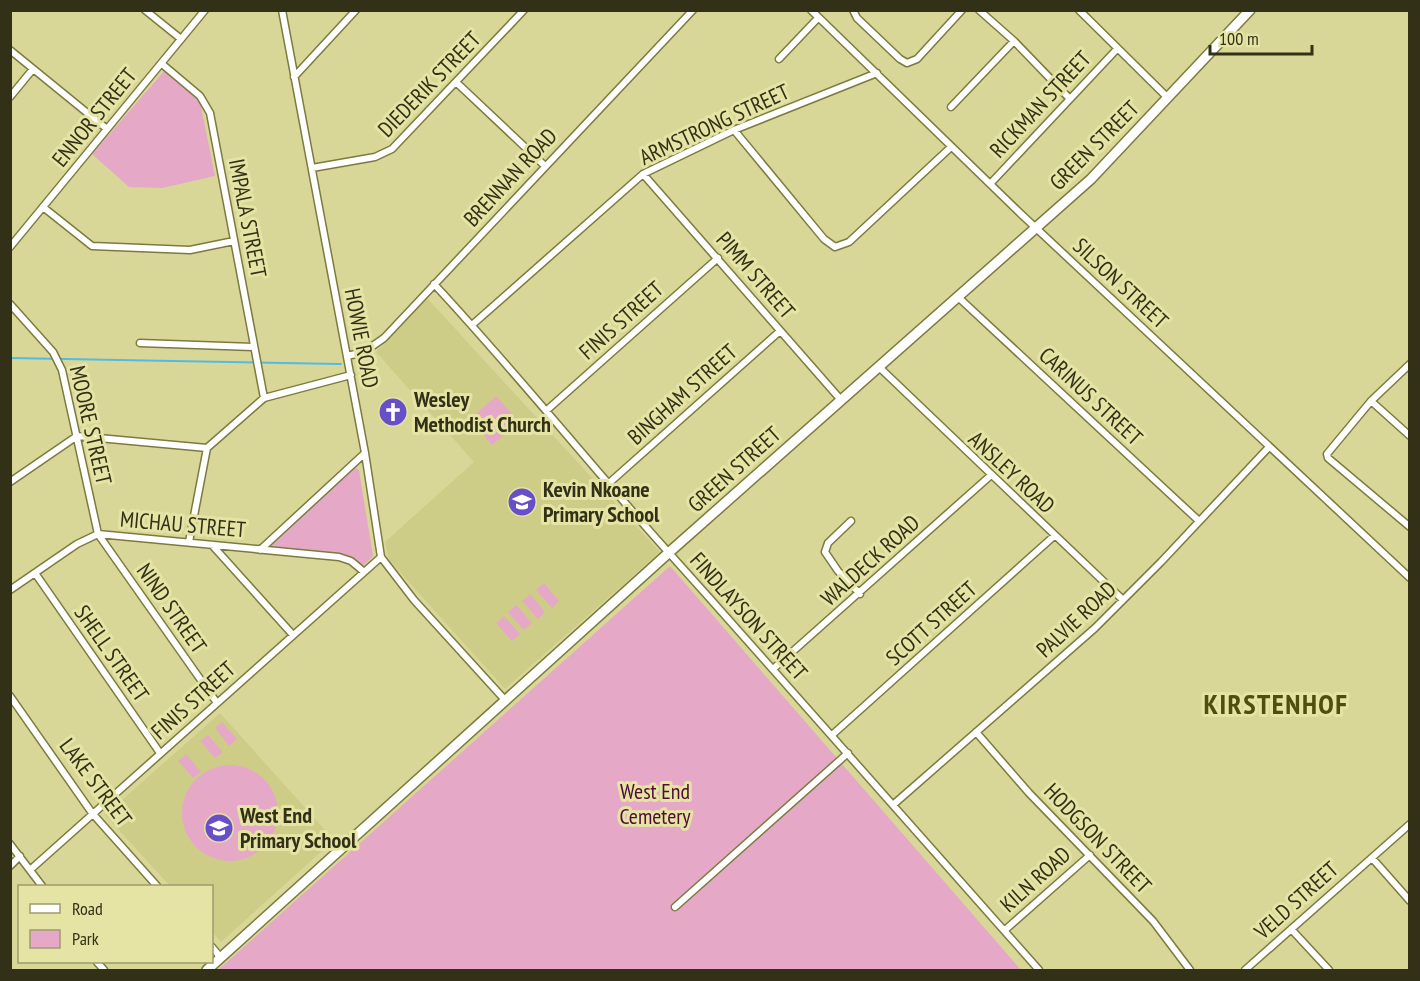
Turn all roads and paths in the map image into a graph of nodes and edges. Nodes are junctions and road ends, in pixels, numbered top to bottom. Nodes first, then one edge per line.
1 (144, 10) edge
2 (205, 10) edge
3 (282, 10) edge
4 (356, 10) edge
5 (524, 10) edge
6 (693, 10) edge
7 (811, 10) edge
8 (853, 10) edge
9 (962, 10) edge
10 (979, 10) edge
11 (1079, 10) edge
12 (1250, 10) edge
13 (818, 18) junction
14 (181, 39) junction
15 (1014, 41) junction
16 (1117, 49) junction
17 (10, 50) edge
18 (779, 59) dead end
19 (162, 64) junction
20 (33, 69) junction
21 (878, 73) junction
22 (294, 76) junction
23 (457, 82) junction
24 (10, 97) edge
25 (1168, 98) junction
26 (1070, 99) junction
27 (951, 107) dead end
28 (107, 129) junction
29 (734, 130) junction
30 (951, 147) junction
31 (545, 166) junction
32 (312, 168) junction
33 (643, 174) junction
34 (990, 184) junction
35 (43, 207) junction
36 (1036, 228) junction
37 (234, 241) junction
38 (10, 247) edge
39 (718, 258) junction
40 (434, 284) junction
41 (958, 297) junction
42 (10, 304) edge
43 (472, 325) junction
44 (780, 330) junction
45 (140, 343) dead end
46 (253, 347) junction
47 (347, 356) junction
48 (1410, 364) edge
49 (879, 367) junction
50 (351, 375) junction
51 (264, 398) junction
52 (841, 400) junction
53 (1371, 401) junction
54 (547, 410) junction
55 (77, 436) junction
56 (1410, 436) edge
57 (1269, 447) junction
58 (207, 448) junction
59 (365, 453) junction
60 (990, 476) junction
61 (10, 482) edge
62 (608, 484) junction
63 (851, 521) dead end
64 (1199, 521) junction
65 (1410, 527) edge
66 (98, 534) junction
67 (1054, 536) junction
68 (189, 542) junction
69 (212, 545) junction
70 (260, 550) junction
71 (669, 553) junction
72 (381, 557) junction
73 (363, 572) junction
74 (35, 573) junction
75 (1410, 578) edge
76 (10, 590) edge
77 (860, 594) junction
78 (1123, 600) junction
79 (293, 635) junction
80 (773, 669) junction
81 (10, 696) edge
82 (505, 700) junction
83 (217, 703) junction
84 (976, 732) junction
85 (832, 735) junction
86 (160, 753) junction
87 (848, 753) junction
88 (894, 804) junction
89 (92, 813) junction
90 (1410, 824) edge
91 (10, 844) edge
92 (1089, 855) junction
93 (20, 856) junction
94 (1372, 858) junction
95 (10, 866) edge
96 (30, 870) junction
97 (41, 885) edge
98 (157, 885) edge
99 (1410, 901) edge
100 (675, 907) dead end
101 (1292, 929) junction
102 (1005, 930) junction
103 (213, 949) edge
104 (221, 958) junction
105 (207, 970) edge
106 (1039, 970) edge
107 (1190, 970) edge
108 (1245, 970) edge
109 (1329, 970) edge

1 - 14 street
2 - 14 street, ENNOR STREET
3 - 22 street, HOWIE ROAD
4 - 22 street
5 - 23 street, DIEDERIK STREET
6 - 31 street, BRENNAN ROAD
7 - 13 street, SILSON STREET
8 - 9 street
10 - 15 street
11 - 16 street
12 - 25 street, GREEN STREET
13 - 18 street
13 - 21 street, SILSON STREET
14 - 19 street, ENNOR STREET
15 - 26 street
15 - 27 street
16 - 25 street
16 - 26 street, RICKMAN STREET
17 - 20 street
19 - 28 street, ENNOR STREET
19 - 37 street, IMPALA STREET
20 - 24 street
20 - 28 street
21 - 29 street, ARMSTRONG STREET
21 - 30 street, SILSON STREET
22 - 32 street, HOWIE ROAD
23 - 31 street
23 - 32 street, DIEDERIK STREET
25 - 36 street, GREEN STREET
26 - 34 street, RICKMAN STREET
28 - 35 street, ENNOR STREET
29 - 30 street
29 - 33 street, ARMSTRONG STREET
30 - 34 street, SILSON STREET
31 - 40 street, BRENNAN ROAD
32 - 47 street, HOWIE ROAD
33 - 39 street, PIMM STREET
33 - 43 street, ARMSTRONG STREET
34 - 36 street, SILSON STREET
35 - 37 street
35 - 38 street, ENNOR STREET
36 - 41 street, GREEN STREET
36 - 57 street, SILSON STREET
37 - 46 street, IMPALA STREET
39 - 44 street, PIMM STREET
39 - 54 street, FINIS STREET
40 - 43 street, FINDLAYSON STREET
40 - 47 street, BRENNAN ROAD
41 - 49 street, GREEN STREET
41 - 64 street, CARINUS STREET
42 - 55 street, MOORE STREET
43 - 54 street, FINDLAYSON STREET
44 - 52 street, PIMM STREET
44 - 62 street, BINGHAM STREET
45 - 46 street
46 - 51 street, IMPALA STREET
47 - 50 street, HOWIE ROAD
48 - 53 street
49 - 52 street, GREEN STREET
49 - 60 street, ANSLEY ROAD
50 - 51 street
50 - 59 street, HOWIE ROAD
51 - 58 street
52 - 71 street, GREEN STREET
53 - 56 street
53 - 65 street
54 - 62 street, FINDLAYSON STREET
55 - 58 street
55 - 61 street
55 - 66 street, MOORE STREET
57 - 64 street, PALVIE ROAD
57 - 75 street, SILSON STREET
58 - 68 street
59 - 70 street
59 - 72 street, HOWIE ROAD
60 - 67 street, ANSLEY ROAD
60 - 77 street, WALDECK ROAD
62 - 71 street, FINDLAYSON STREET
63 - 77 street
64 - 78 street, PALVIE ROAD
66 - 68 street, MICHAU STREET
66 - 74 street, MICHAU STREET
66 - 83 street, NIND STREET
67 - 78 street, ANSLEY ROAD
67 - 85 street, SCOTT STREET
68 - 69 street, MICHAU STREET
69 - 70 street, MICHAU STREET
69 - 79 street
70 - 73 street, MICHAU STREET
71 - 80 street, FINDLAYSON STREET
71 - 82 street, GREEN STREET
72 - 73 street, FINIS STREET
72 - 82 street, HOWIE ROAD
73 - 79 street, FINIS STREET
74 - 76 street, MICHAU STREET
74 - 86 street, SHELL STREET
77 - 80 street, WALDECK ROAD
78 - 84 street, PALVIE ROAD
79 - 83 street, FINIS STREET
80 - 85 street, FINDLAYSON STREET
81 - 89 street, LAKE STREET
82 - 104 street, GREEN STREET
83 - 86 street, FINIS STREET
84 - 88 street, PALVIE ROAD
84 - 92 street, HODGSON STREET
85 - 87 street, FINDLAYSON STREET
86 - 89 street, FINIS STREET
87 - 88 street, FINDLAYSON STREET
87 - 100 street
88 - 102 street, FINDLAYSON STREET
89 - 96 street, FINIS STREET
89 - 98 street, LAKE STREET
90 - 94 street, VELD STREET
91 - 93 street
92 - 102 street, KILN ROAD
92 - 107 street, HODGSON STREET
93 - 95 street
93 - 96 street
94 - 99 street
94 - 101 street, VELD STREET
96 - 97 street
101 - 108 street, VELD STREET
101 - 109 street
102 - 106 street, FINDLAYSON STREET
103 - 104 street
104 - 105 street, GREEN STREET

